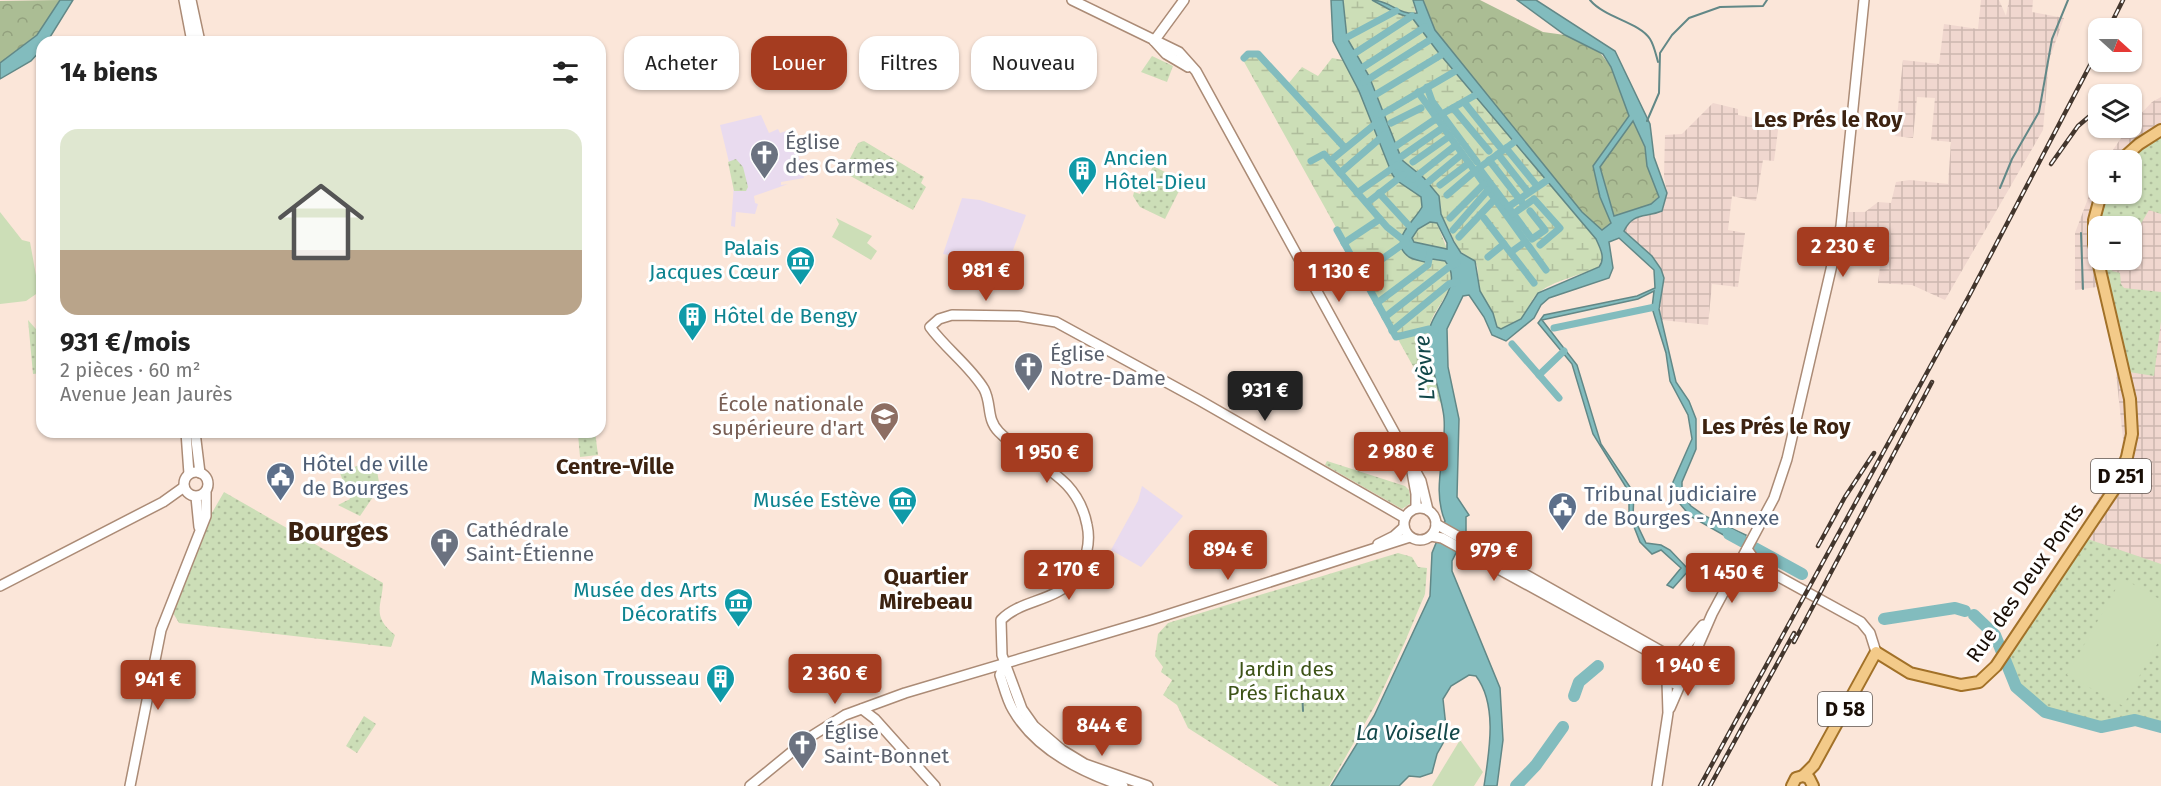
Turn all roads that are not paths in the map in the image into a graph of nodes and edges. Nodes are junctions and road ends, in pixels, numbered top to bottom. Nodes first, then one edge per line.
1 (184, 0) edge
2 (191, 0) edge
3 (1072, 0) edge
4 (1184, 0) edge
5 (1864, 0) edge
6 (191, 36) edge
7 (199, 36) edge
8 (1154, 41) junction
9 (2161, 130) edge
10 (2132, 150) edge
11 (2098, 204) edge
12 (186, 438) edge
13 (196, 438) edge
14 (1407, 455) junction
15 (200, 473) junction
16 (189, 474) junction
17 (189, 493) junction
18 (206, 493) junction
19 (1416, 508) junction
20 (1428, 510) junction
21 (1405, 520) junction
22 (1436, 524) junction
23 (199, 529) junction
24 (1431, 536) junction
25 (1410, 537) junction
26 (1463, 545) junction
27 (1747, 549) junction
28 (1369, 550) junction
29 (1757, 564) junction
30 (1737, 566) junction
31 (1729, 582) junction
32 (0, 586) edge
33 (1712, 614) junction
34 (1681, 652) junction
35 (1876, 652) junction
36 (1668, 655) junction
37 (1692, 660) junction
38 (1005, 663) junction
39 (1661, 666) junction
40 (1667, 681) junction
41 (1680, 684) junction
42 (862, 709) junction
43 (1668, 713) junction
44 (1809, 781) edge
45 (129, 786) edge
46 (750, 786) edge
47 (935, 786) edge
48 (1123, 786) edge
49 (1148, 786) edge
50 (1657, 786) edge
51 (1792, 786) edge

1 - 6 main road
2 - 7 main road
3 - 8 main road
4 - 8 main road
5 - 27 main road
8 - 14 main road
9 - 10 main road
11 - 35 main road, Rue des Deux Ponts / D 251
12 - 16 main road
13 - 15 main road
14 - 19 main road
14 - 20 main road
15 - 16 main road
15 - 18 main road
16 - 17 main road
17 - 18 main road
17 - 23 main road
17 - 32 main road
18 - 23 main road
19 - 20 main road
19 - 21 main road
20 - 22 main road
21 - 25 main road
21 - 28 main road
21 - 38 main road
22 - 24 main road
22 - 26 main road
23 - 45 main road
24 - 25 main road
24 - 26 main road
25 - 28 main road
26 - 36 main road
26 - 39 main road
27 - 29 main road
27 - 30 main road
28 - 38 main road
29 - 30 main road
29 - 31 main road
29 - 35 main road
30 - 31 main road
31 - 33 main road
33 - 34 main road
33 - 37 main road
34 - 36 main road
34 - 37 main road
35 - 44 main road, D 58
36 - 39 main road
37 - 41 main road
38 - 42 main road
38 - 48 main road
38 - 49 main road
39 - 40 main road
40 - 41 main road
40 - 43 main road
41 - 43 main road
42 - 46 main road
42 - 47 main road
43 - 50 main road
44 - 51 main road

